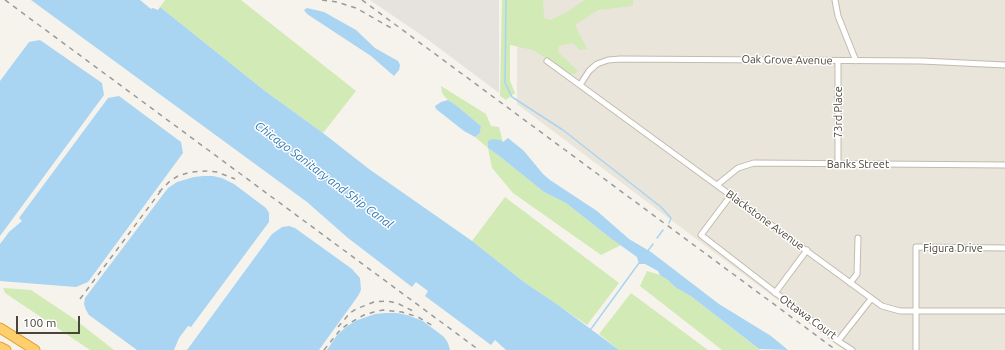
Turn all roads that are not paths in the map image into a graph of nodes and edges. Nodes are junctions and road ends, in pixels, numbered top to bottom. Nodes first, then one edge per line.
1 (835, 0) edge
2 (547, 61) dead end
3 (838, 61) junction
4 (856, 61) junction
5 (1005, 65) edge
6 (580, 85) junction
7 (838, 164) junction
8 (1005, 165) edge
9 (717, 184) junction
10 (731, 195) junction
11 (858, 238) dead end
12 (1005, 248) edge
13 (807, 250) junction
14 (850, 283) junction
15 (775, 293) junction
16 (871, 299) junction
17 (916, 311) junction
18 (1005, 311) edge
19 (0, 328) edge
20 (838, 341) junction
21 (0, 347) edge
22 (6, 350) edge
23 (35, 350) edge
24 (852, 350) edge
25 (916, 350) edge

1 - 4 street
2 - 6 street, Blackstone Avenue
3 - 4 street, Oak Grove Avenue
3 - 6 street, Oak Grove Avenue
3 - 7 street, 73rd Place
4 - 5 street, Oak Grove Avenue
6 - 9 street, Blackstone Avenue
7 - 8 street, Banks Street
7 - 9 street, Banks Street
9 - 10 street, Blackstone Avenue
10 - 13 street, Blackstone Avenue
10 - 15 street, Ottawa Court
11 - 14 street
12 - 17 street, Figura Drive
13 - 14 street, Blackstone Avenue
13 - 15 street
14 - 16 street, Blackstone Avenue
15 - 20 street, Ottawa Court
16 - 17 street, Blackstone Avenue
16 - 20 street, Ottawa Court
17 - 18 street, Blackstone Avenue
17 - 25 street
19 - 23 highway
20 - 24 street
21 - 22 highway

